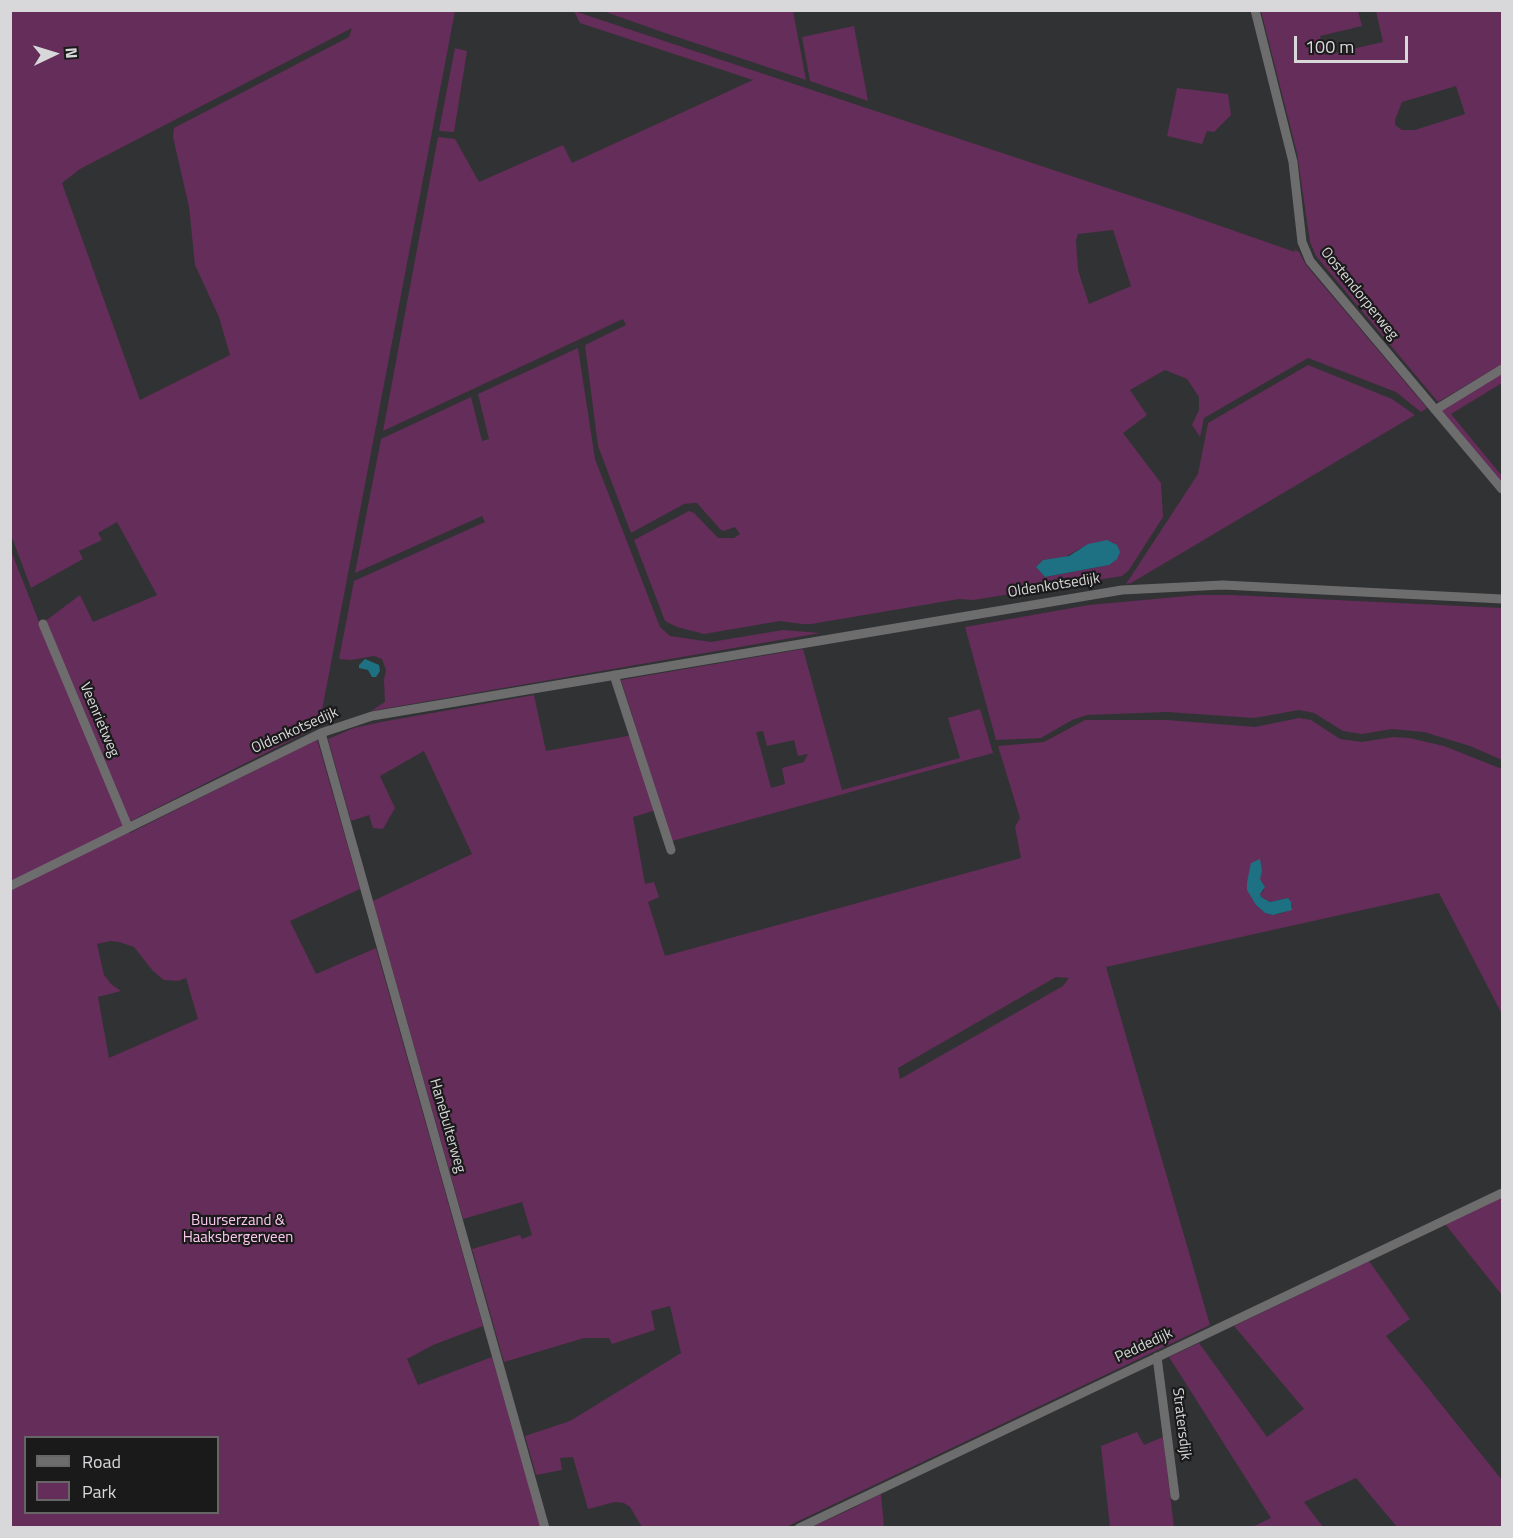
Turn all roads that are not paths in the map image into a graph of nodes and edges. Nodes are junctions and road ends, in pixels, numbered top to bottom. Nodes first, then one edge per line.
1 (1255, 10) edge
2 (1503, 369) edge
3 (1435, 410) junction
4 (1503, 489) edge
5 (1503, 599) edge
6 (43, 624) dead end
7 (614, 675) junction
8 (321, 733) junction
9 (128, 827) junction
10 (671, 850) dead end
11 (10, 886) edge
12 (1503, 1193) edge
13 (1157, 1357) junction
14 (1175, 1496) dead end
15 (545, 1527) edge
16 (799, 1527) edge

1 - 3 street, Oostendorperweg
2 - 3 street
3 - 4 street, Oostendorperweg
5 - 7 street, Oldenkotsedijk
6 - 9 street, Veenrietweg
7 - 8 street, Oldenkotsedijk
7 - 10 street
8 - 9 street, Oldenkotsedijk
8 - 15 street, Hanebulterweg
9 - 11 street, Oldenkotsedijk
12 - 13 street, Peddedijk
13 - 14 street, Stratersdijk
13 - 16 street, Peddedijk

